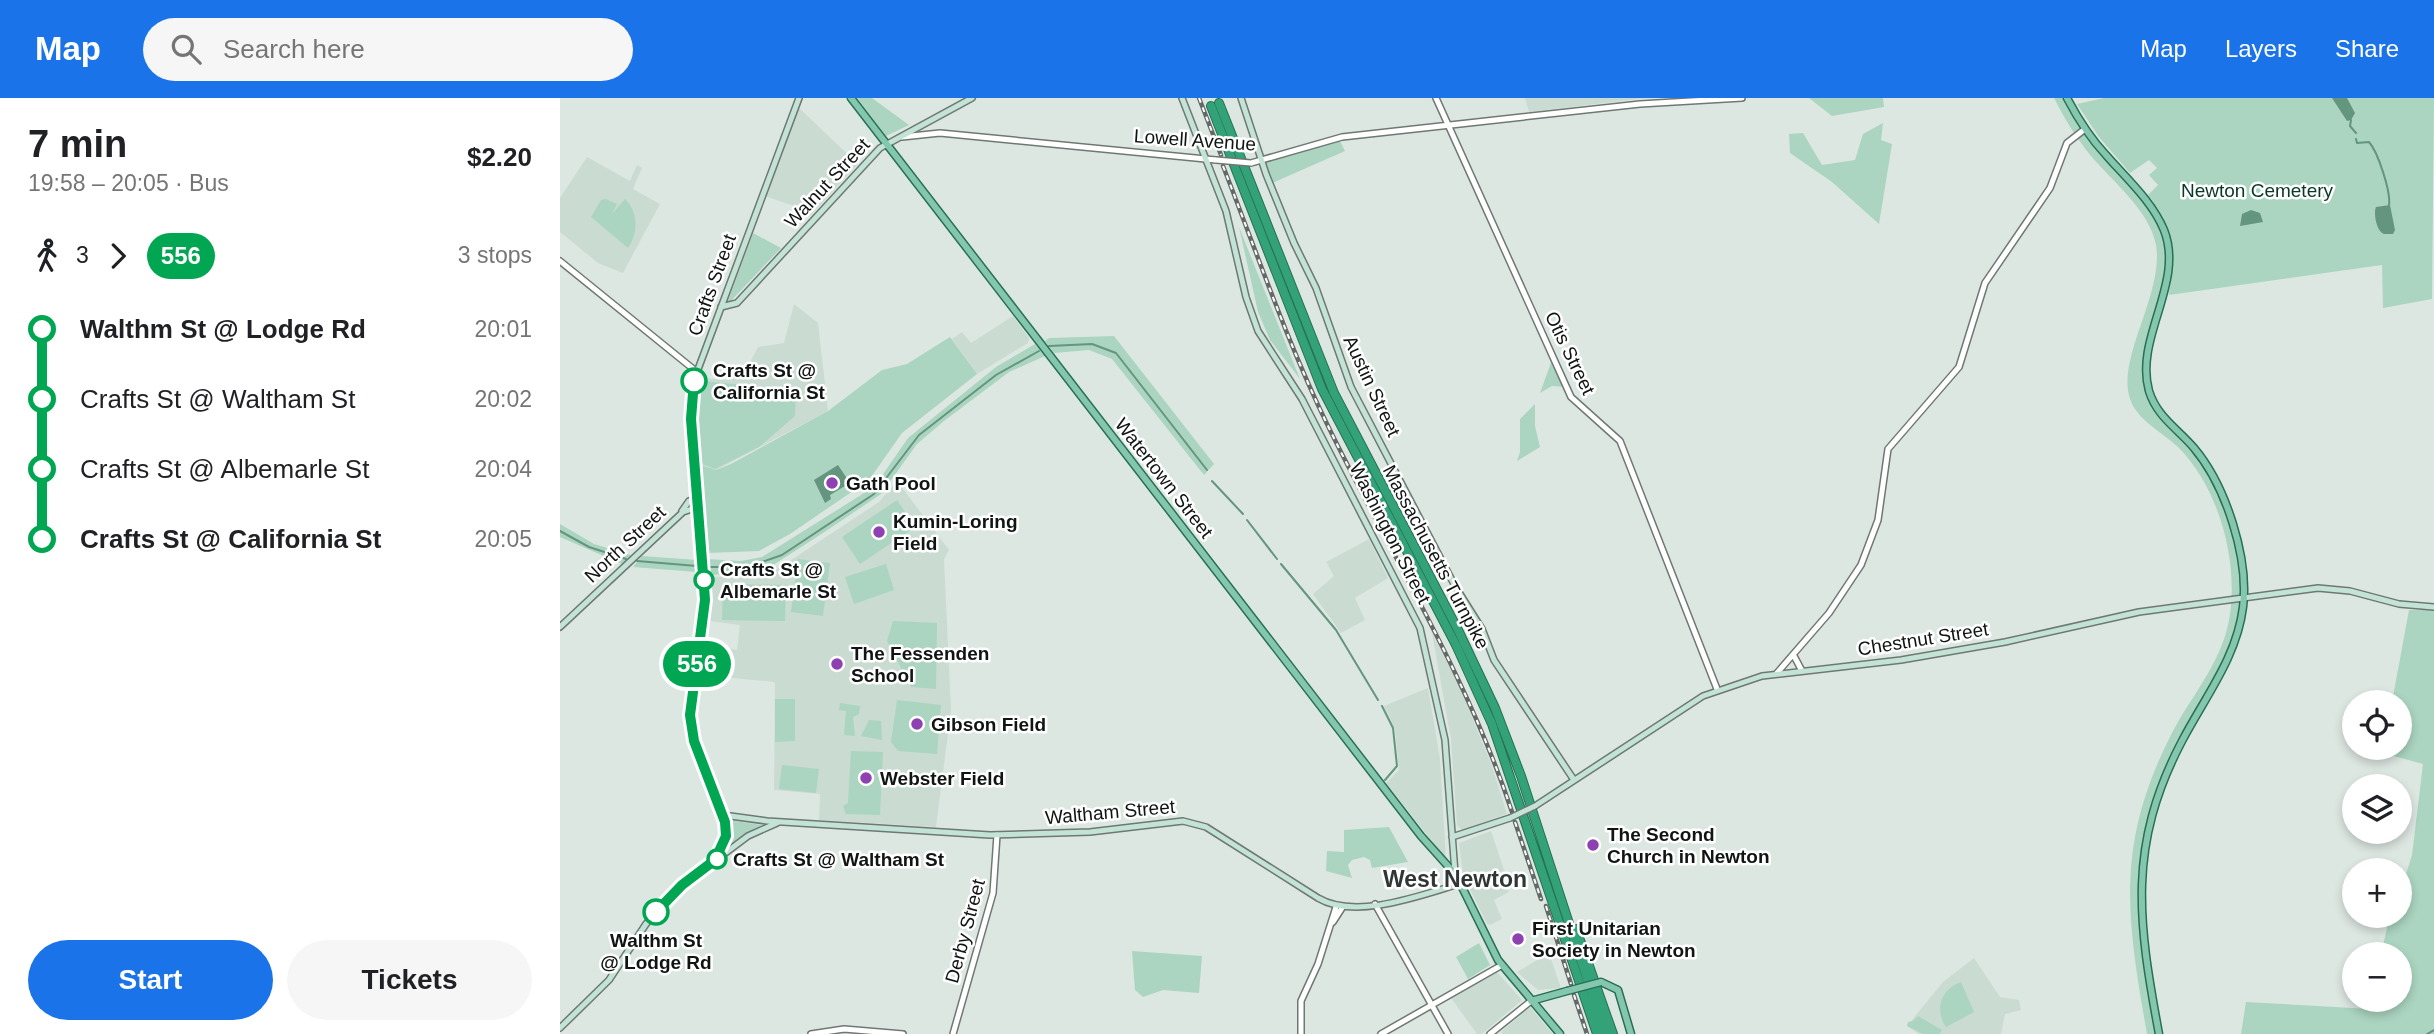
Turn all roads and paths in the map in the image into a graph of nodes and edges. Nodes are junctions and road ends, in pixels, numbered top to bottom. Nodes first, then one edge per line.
1 (799, 98) edge
2 (851, 98) edge
3 (972, 98) edge
4 (1182, 98) edge
5 (1241, 98) edge
6 (1436, 98) edge
7 (1742, 98) edge
8 (2067, 98) edge
9 (925, 123) junction
10 (1448, 126) junction
11 (2085, 129) junction
12 (935, 133) junction
13 (897, 138) junction
14 (886, 144) junction
15 (1208, 159) junction
16 (1262, 162) junction
17 (560, 261) edge
18 (721, 307) junction
19 (698, 370) junction
20 (697, 498) junction
21 (698, 507) junction
22 (681, 513) junction
23 (2244, 598) junction
24 (2434, 607) edge
25 (560, 627) edge
26 (1794, 656) junction
27 (1802, 671) junction
28 (1777, 673) junction
29 (1717, 690) junction
30 (1574, 780) junction
31 (723, 815) junction
32 (780, 822) junction
33 (997, 835) junction
34 (1452, 836) junction
35 (717, 859) junction
36 (1455, 875) junction
37 (1459, 884) junction
38 (1561, 898) junction
39 (1375, 904) junction
40 (1339, 907) junction
41 (1502, 965) junction
42 (1527, 992) junction
43 (1543, 999) junction
44 (1531, 1001) junction
45 (1432, 1005) junction
46 (560, 1028) edge
47 (811, 1034) edge
48 (903, 1034) edge
49 (953, 1034) edge
50 (1301, 1034) edge
51 (1381, 1034) edge
52 (1448, 1034) edge
53 (1490, 1034) edge
54 (1560, 1034) edge
55 (1597, 1034) edge
56 (1605, 1034) edge
57 (1613, 1034) edge
58 (1631, 1034) edge
59 (2159, 1034) edge

1 - 18 main road, Crafts Street
2 - 14 main road, Watertown Street
3 - 9 main road, Walnut Street
4 - 15 main road, Washington Street
5 - 16 main road, Austin Street
6 - 10 street, Otis Street
7 - 10 street, Lowell Avenue
8 - 11 main road
9 - 12 street
9 - 13 main road, Walnut Street
10 - 16 street, Lowell Avenue
10 - 29 street, Otis Street
11 - 23 main road
11 - 26 street
12 - 13 street, Lowell Avenue
12 - 15 street, Lowell Avenue
13 - 14 main road, Walnut Street
14 - 18 main road, Walnut Street
14 - 36 main road, Watertown Street
15 - 16 street, Lowell Avenue, bridge
15 - 34 main road, Washington Street
16 - 30 main road, Austin Street
17 - 19 street
18 - 19 main road, Crafts Street
19 - 20 main road, Crafts Street
20 - 21 main road, Crafts Street
20 - 22 main road, North Street
21 - 22 main road, North Street
21 - 31 main road, Crafts Street
22 - 25 main road, North Street
23 - 24 main road, Chestnut Street
23 - 27 main road, Chestnut Street
23 - 59 main road
26 - 27 street
26 - 28 street
27 - 28 main road, Chestnut Street
28 - 29 main road, Chestnut Street
29 - 30 main road, Chestnut Street
30 - 34 main road, Chestnut Street, bridge
31 - 32 main road, Waltham Street
31 - 35 main road, Crafts Street
32 - 33 main road, Waltham Street
32 - 35 main road, Waltham Street
33 - 40 main road, Waltham Street
33 - 49 street, Derby Street
34 - 36 main road, Washington Street
35 - 46 main road, Waltham Street
36 - 37 main road, Washington Street
37 - 39 main road
37 - 41 main road, Washington Street
38 - 55 highway, Massachusetts Turnpike
38 - 56 highway, Massachusetts Turnpike
38 - 57 highway
39 - 40 main road
39 - 45 street
40 - 50 street
41 - 42 main road, Washington Street
41 - 45 street
42 - 43 main road, Washington Street
42 - 44 main road, Washington Street
43 - 44 main road
43 - 58 main road, bridge
44 - 53 street
44 - 54 main road, Washington Street
45 - 51 street
45 - 52 street
47 - 48 street

